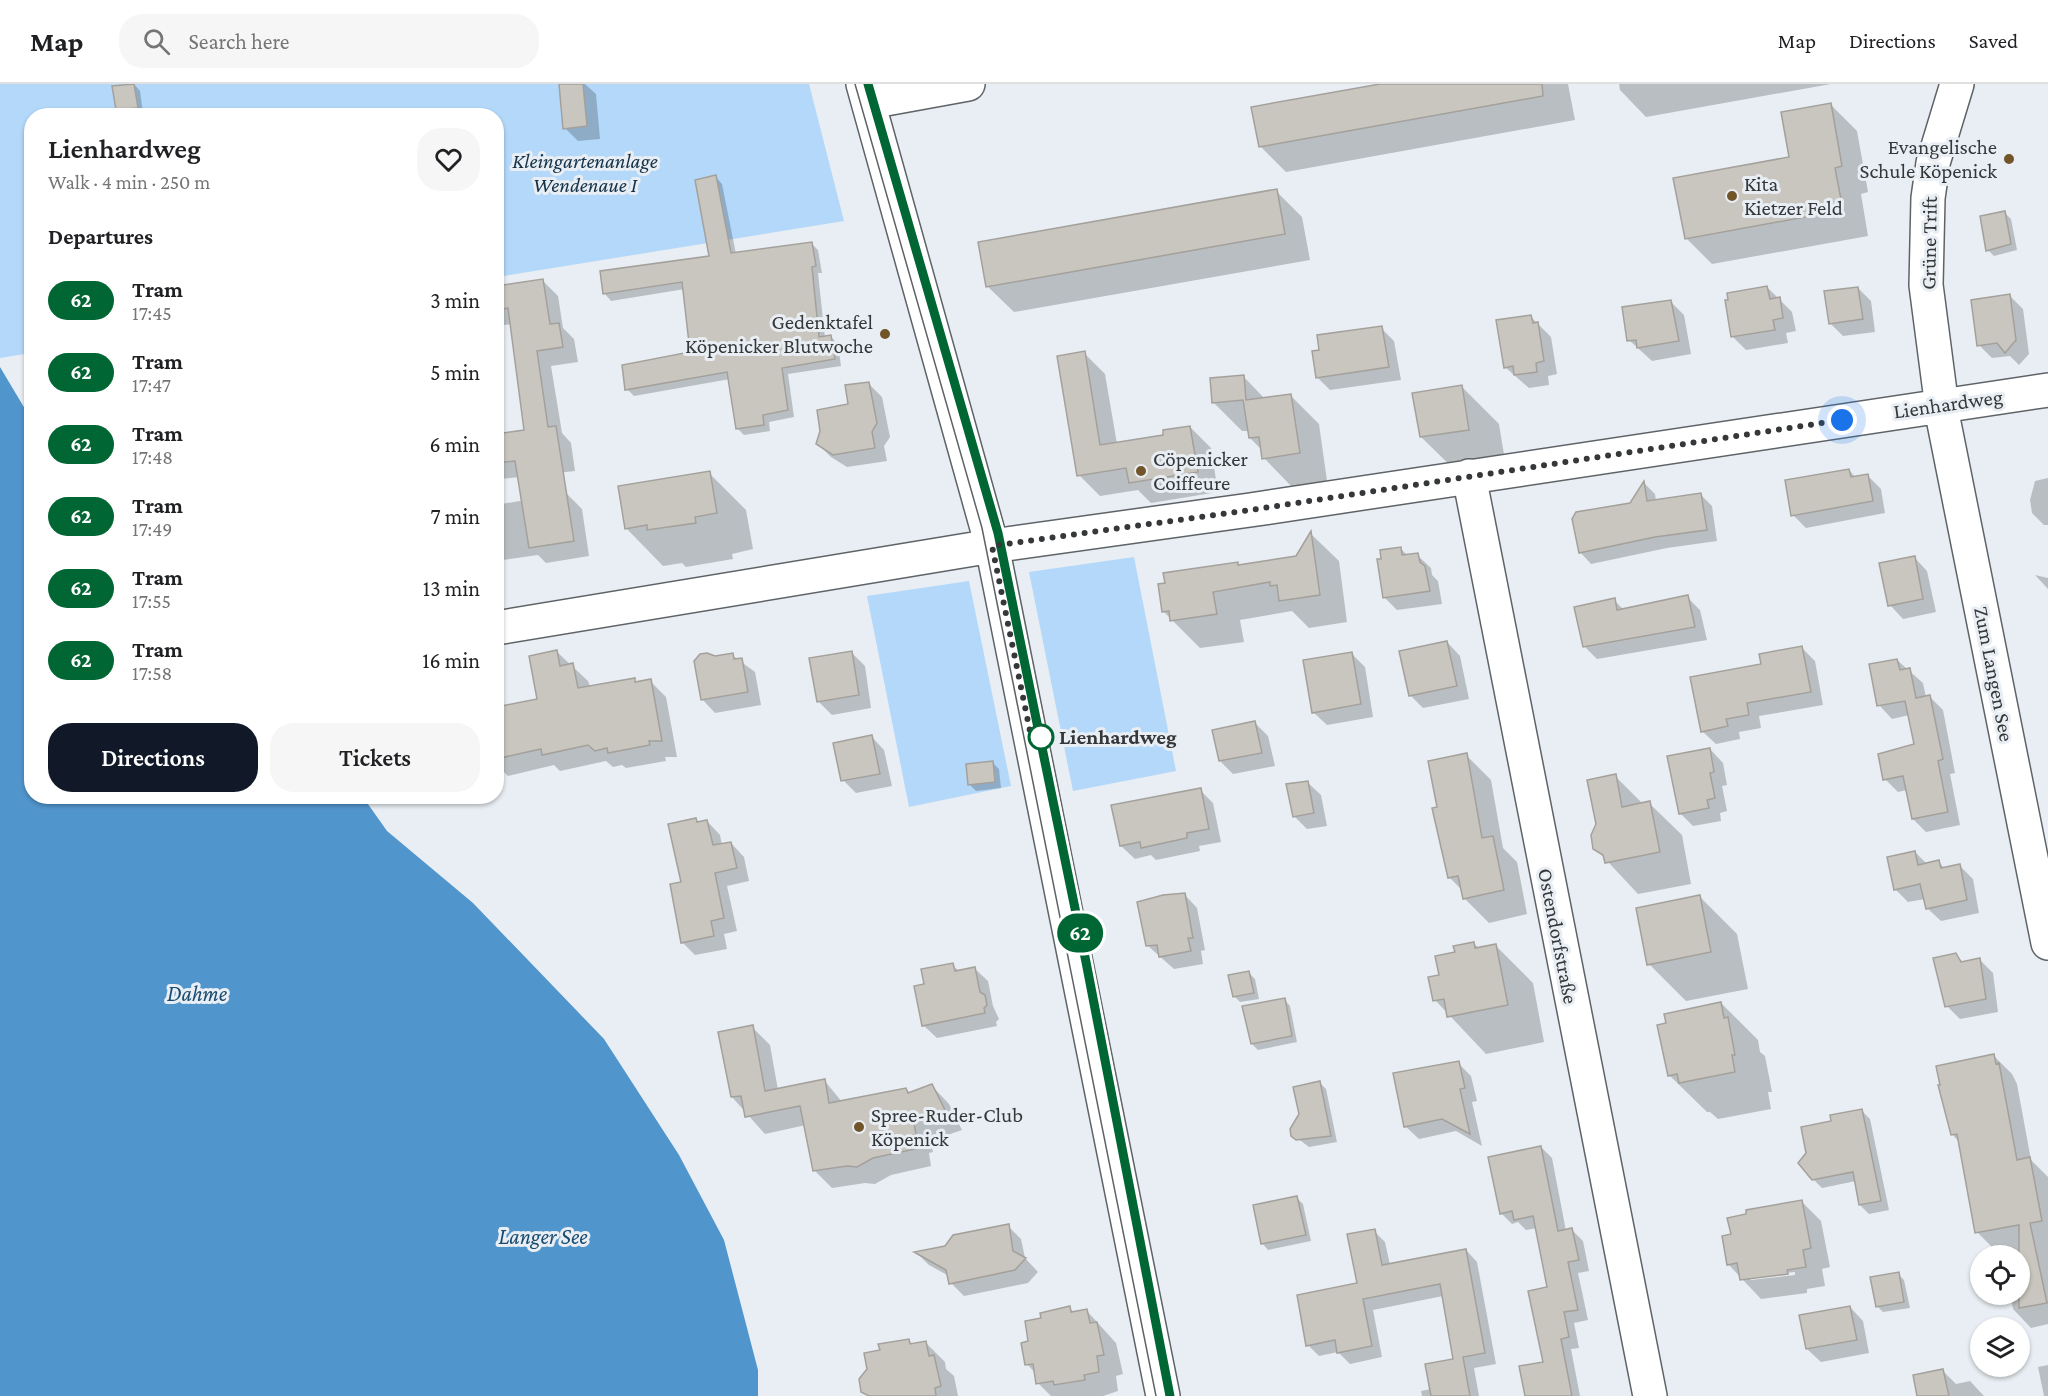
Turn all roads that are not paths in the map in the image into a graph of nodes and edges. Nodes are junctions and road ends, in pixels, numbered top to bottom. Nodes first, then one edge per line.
1 (968, 84) edge
2 (1957, 84) edge
3 (866, 93) edge
4 (2048, 390) edge
5 (1941, 404) junction
6 (1469, 476) junction
7 (992, 546) junction
8 (504, 627) edge
9 (2048, 943) edge
10 (1162, 1396) edge
11 (1650, 1396) edge

1 - 3 street
2 - 5 street, Grüne Trift
3 - 7 street
4 - 5 street, Lienhardweg
5 - 6 street, Lienhardweg
5 - 9 street, Zum Langen See
6 - 7 street, Lienhardweg
6 - 11 street, Ostendorfstraße
7 - 8 street, Lienhardweg
7 - 10 street

